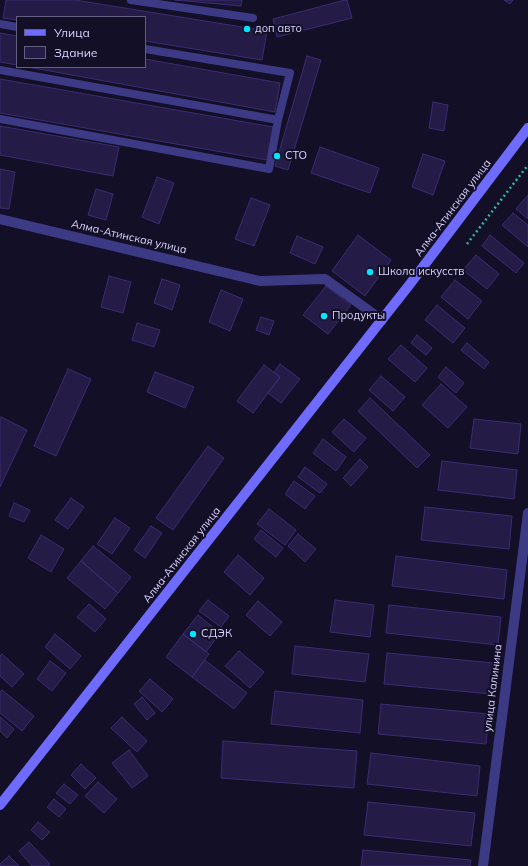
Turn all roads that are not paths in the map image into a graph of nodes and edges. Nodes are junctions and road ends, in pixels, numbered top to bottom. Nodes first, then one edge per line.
1 (132, 0) edge
2 (253, 18) dead end
3 (0, 24) edge
4 (16, 27) edge
5 (146, 49) edge
6 (0, 70) edge
7 (0, 119) edge
8 (278, 120) junction
9 (528, 128) edge
10 (0, 219) edge
11 (382, 320) junction
12 (528, 513) edge
13 (524, 578) edge
14 (0, 805) edge
15 (483, 866) edge

1 - 2 lane
3 - 4 lane
5 - 8 lane
6 - 8 lane
7 - 8 lane
9 - 11 main road, Алма-Атинская улица
10 - 11 street, Алма-Атинская улица
11 - 14 main road, Алма-Атинская улица
12 - 13 street, улица Калинина
13 - 15 street, улица Калинина

